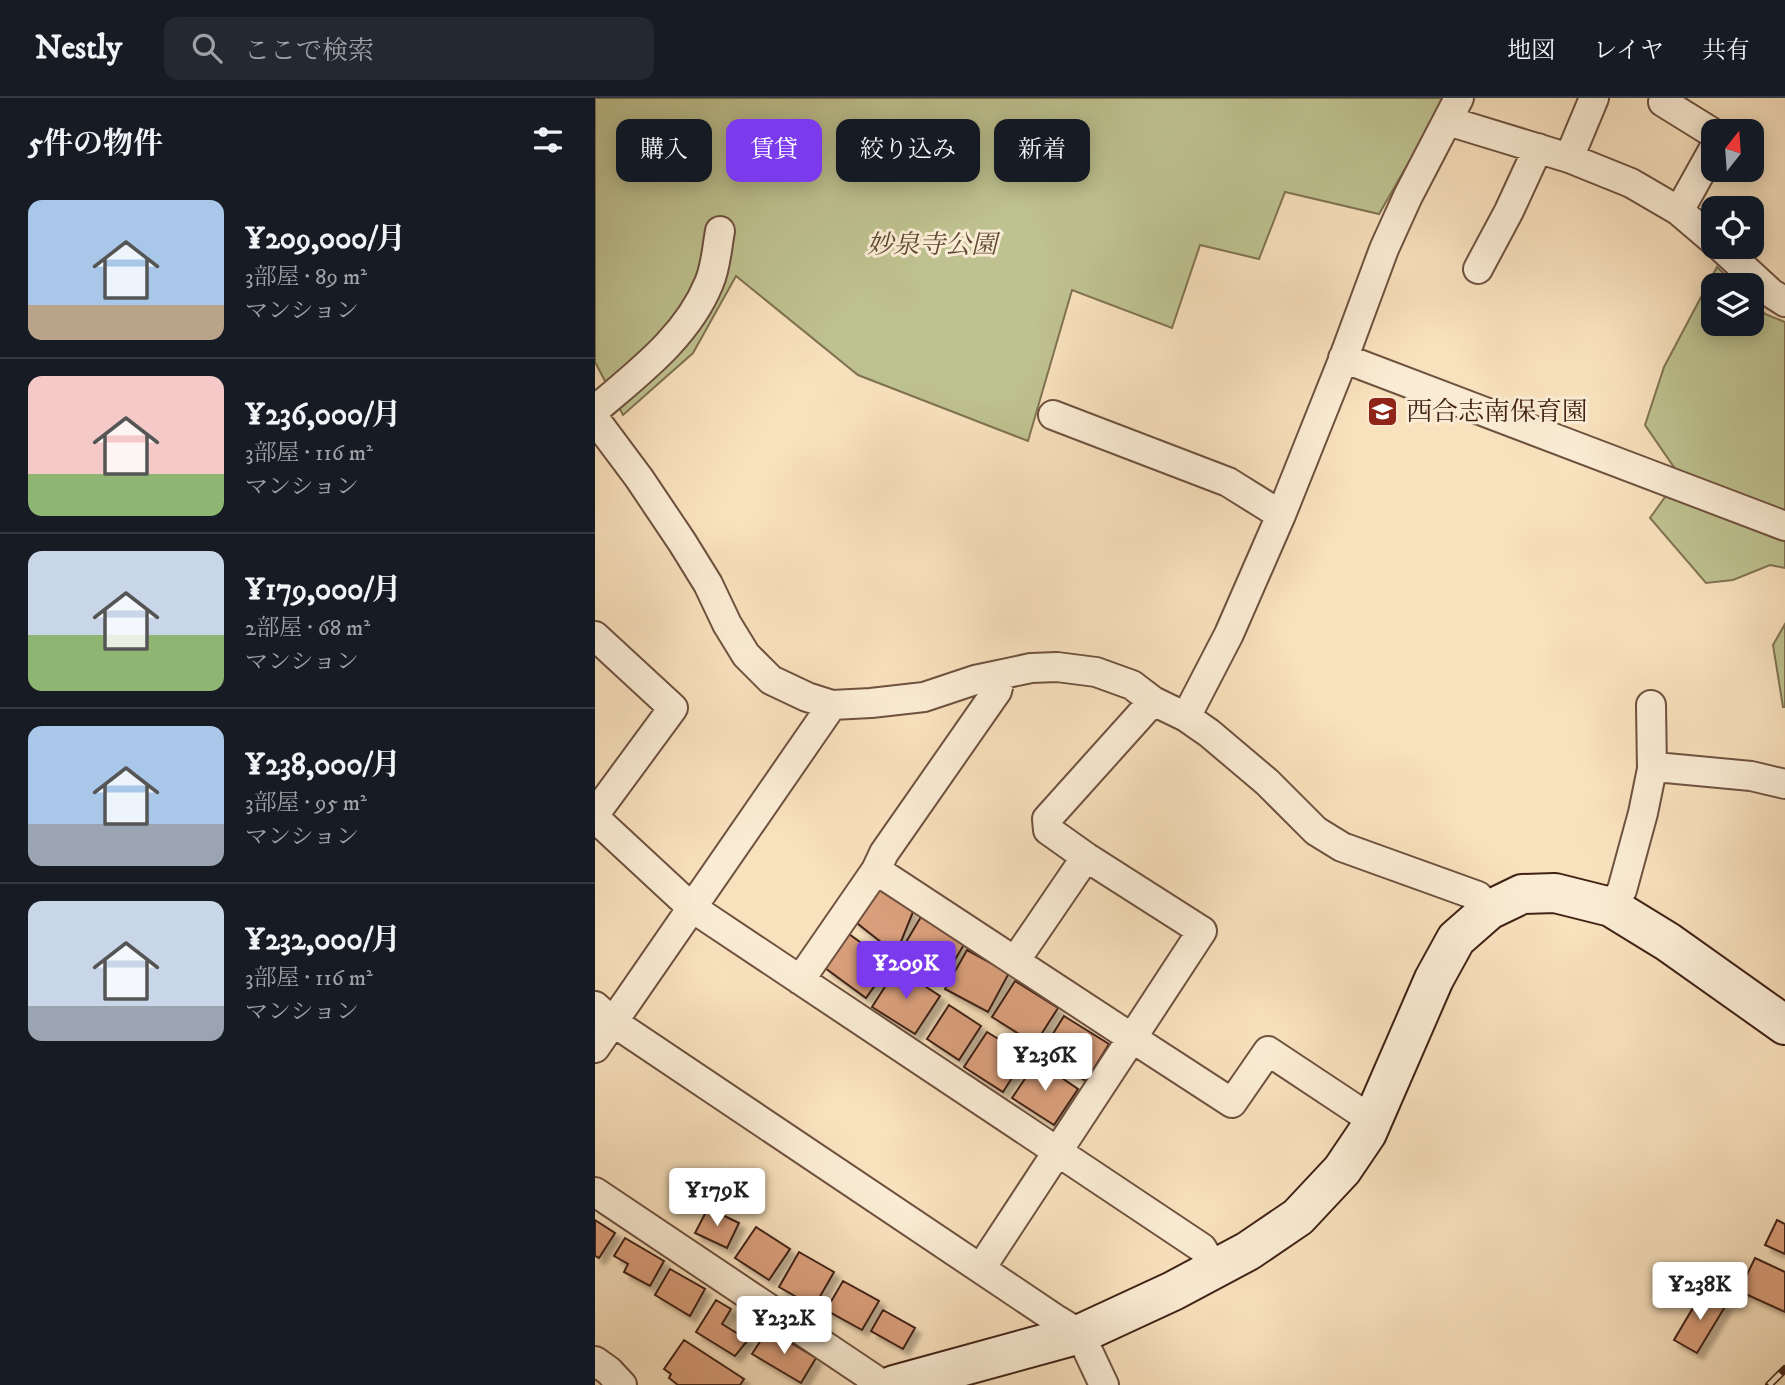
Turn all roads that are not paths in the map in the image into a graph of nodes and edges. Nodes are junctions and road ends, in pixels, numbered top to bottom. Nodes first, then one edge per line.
1 (1594, 98) edge
2 (1663, 102) dead end
3 (1454, 109) edge
4 (1701, 126) edge
5 (1538, 148) junction
6 (1569, 158) junction
7 (1701, 172) edge
8 (1679, 211) junction
9 (720, 230) dead end
10 (1701, 230) edge
11 (1734, 259) edge
12 (1478, 269) dead end
13 (1785, 302) edge
14 (1343, 358) junction
15 (595, 410) edge
16 (1053, 415) dead end
17 (595, 419) edge
18 (1281, 515) junction
19 (1785, 526) edge
20 (595, 636) edge
21 (1000, 675) junction
22 (1153, 701) junction
23 (832, 705) junction
24 (1651, 705) dead end
25 (1186, 717) junction
26 (1652, 769) junction
27 (1785, 784) edge
28 (595, 816) edge
29 (1086, 858) junction
30 (877, 870) junction
31 (1611, 906) junction
32 (691, 907) junction
33 (1489, 910) junction
34 (1015, 961) junction
35 (800, 980) junction
36 (604, 1014) edge
37 (1785, 1025) edge
38 (1132, 1038) junction
39 (595, 1048) edge
40 (1373, 1119) junction
41 (1058, 1152) junction
42 (595, 1192) edge
43 (981, 1268) junction
44 (1215, 1269) junction
45 (1080, 1334) junction
46 (595, 1362) edge
47 (622, 1385) edge
48 (883, 1385) edge
49 (894, 1385) edge
50 (1104, 1385) edge

1 - 6 street
2 - 4 street
3 - 5 street
3 - 14 street
5 - 6 street
5 - 12 street
6 - 8 street
7 - 8 street
8 - 10 street
9 - 15 street
11 - 13 street
14 - 18 street
14 - 19 street
16 - 18 street
17 - 23 street
18 - 25 street
20 - 28 street
21 - 22 street
21 - 23 street
21 - 30 street
22 - 25 street
22 - 29 street
23 - 32 street
24 - 26 street
25 - 33 street
26 - 27 street
26 - 31 street
28 - 32 street
29 - 34 street
29 - 38 street
30 - 34 street
30 - 35 street
31 - 33 street
31 - 37 street
32 - 35 street
32 - 36 street
33 - 40 street
34 - 38 street
35 - 41 street
36 - 39 street
36 - 43 street
38 - 40 street
38 - 41 street
40 - 44 street
41 - 43 street
41 - 44 street
42 - 48 street
43 - 45 street
44 - 45 street
45 - 49 street
45 - 50 street
46 - 47 street

